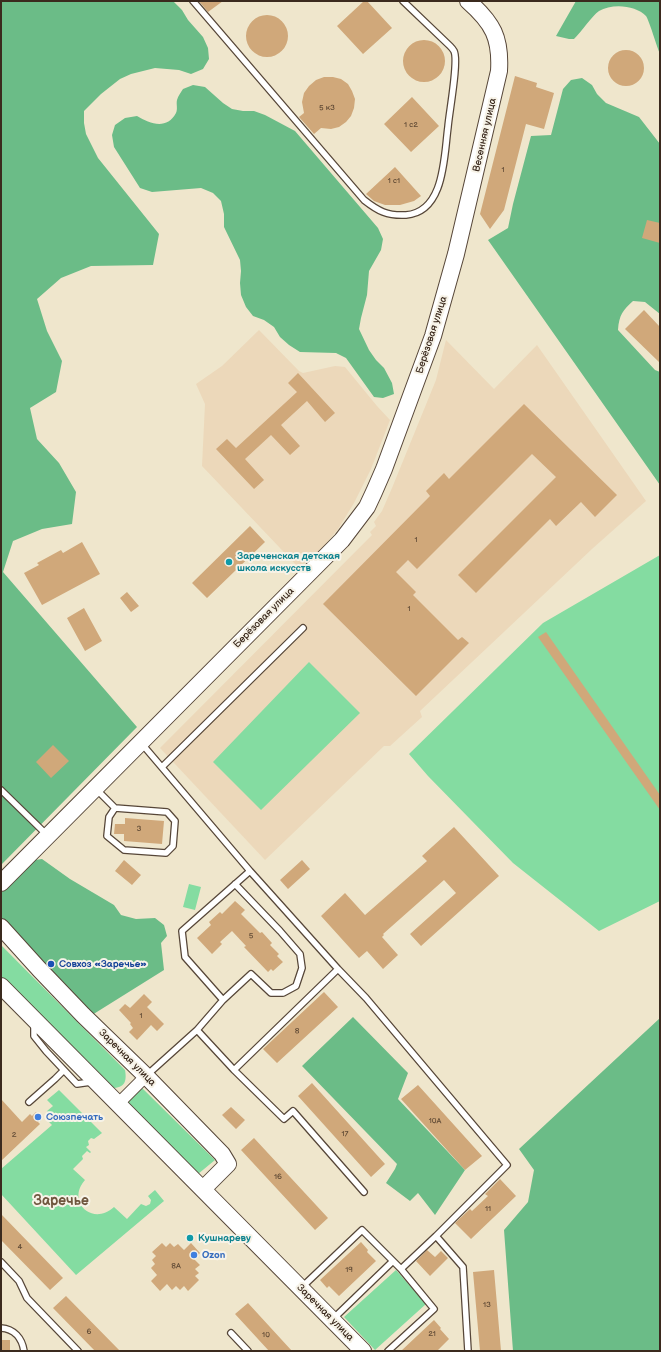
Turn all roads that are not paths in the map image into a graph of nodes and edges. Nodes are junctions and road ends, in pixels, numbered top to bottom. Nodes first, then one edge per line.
1 (193, 1) edge
2 (403, 1) edge
3 (468, 1) edge
4 (451, 276) joint
5 (304, 628) dead end
6 (140, 743) junction
7 (162, 767) junction
8 (95, 788) junction
9 (1, 790) edge
10 (115, 808) junction
11 (48, 836) junction
12 (250, 871) junction
13 (1, 883) edge
14 (235, 884) junction
15 (1, 927) edge
16 (338, 968) junction
17 (1, 986) edge
18 (223, 1000) junction
19 (34, 1019) junction
20 (197, 1030) junction
21 (64, 1070) junction
22 (234, 1070) junction
23 (146, 1076) junction
24 (96, 1082) junction
25 (29, 1102) dead end
26 (118, 1104) junction
27 (203, 1189) junction
28 (364, 1192) dead end
29 (436, 1236) junction
30 (392, 1261) junction
31 (1, 1262) edge
32 (401, 1269) junction
33 (301, 1288) junction
34 (332, 1320) junction
35 (1, 1328) edge
36 (232, 1333) dead end
37 (24, 1351) edge
38 (78, 1351) edge
39 (248, 1351) edge
40 (363, 1351) edge
41 (388, 1351) edge
42 (468, 1351) edge

1 - 2 lane
3 - 4 street, Весенняя улица
4 - 6 street, Берёзовая улица
5 - 7 lane
6 - 7 lane
6 - 8 street, Берёзовая улица
7 - 12 lane
8 - 10 lane
8 - 11 street, Берёзовая улица
9 - 11 lane
10 - 10 lane
11 - 13 street, Берёзовая улица
12 - 14 lane
12 - 16 lane
14 - 18 lane
14 - 18 lane
15 - 23 street, Заречная улица
16 - 22 lane
16 - 29 lane
17 - 19 street, Заречная улица
18 - 20 lane
19 - 21 lane
19 - 24 street, Заречная улица
20 - 22 lane
20 - 23 lane
21 - 24 lane
21 - 25 lane
22 - 28 lane
23 - 26 street
23 - 27 street, Заречная улица
24 - 26 street, Заречная улица
26 - 27 street, Заречная улица
27 - 33 street, Заречная улица
29 - 32 lane
29 - 42 lane
30 - 32 lane
30 - 33 lane
30 - 34 lane
31 - 38 lane
32 - 41 lane
33 - 34 street, Заречная улица
34 - 40 street, Заречная улица
35 - 37 lane
36 - 39 lane

